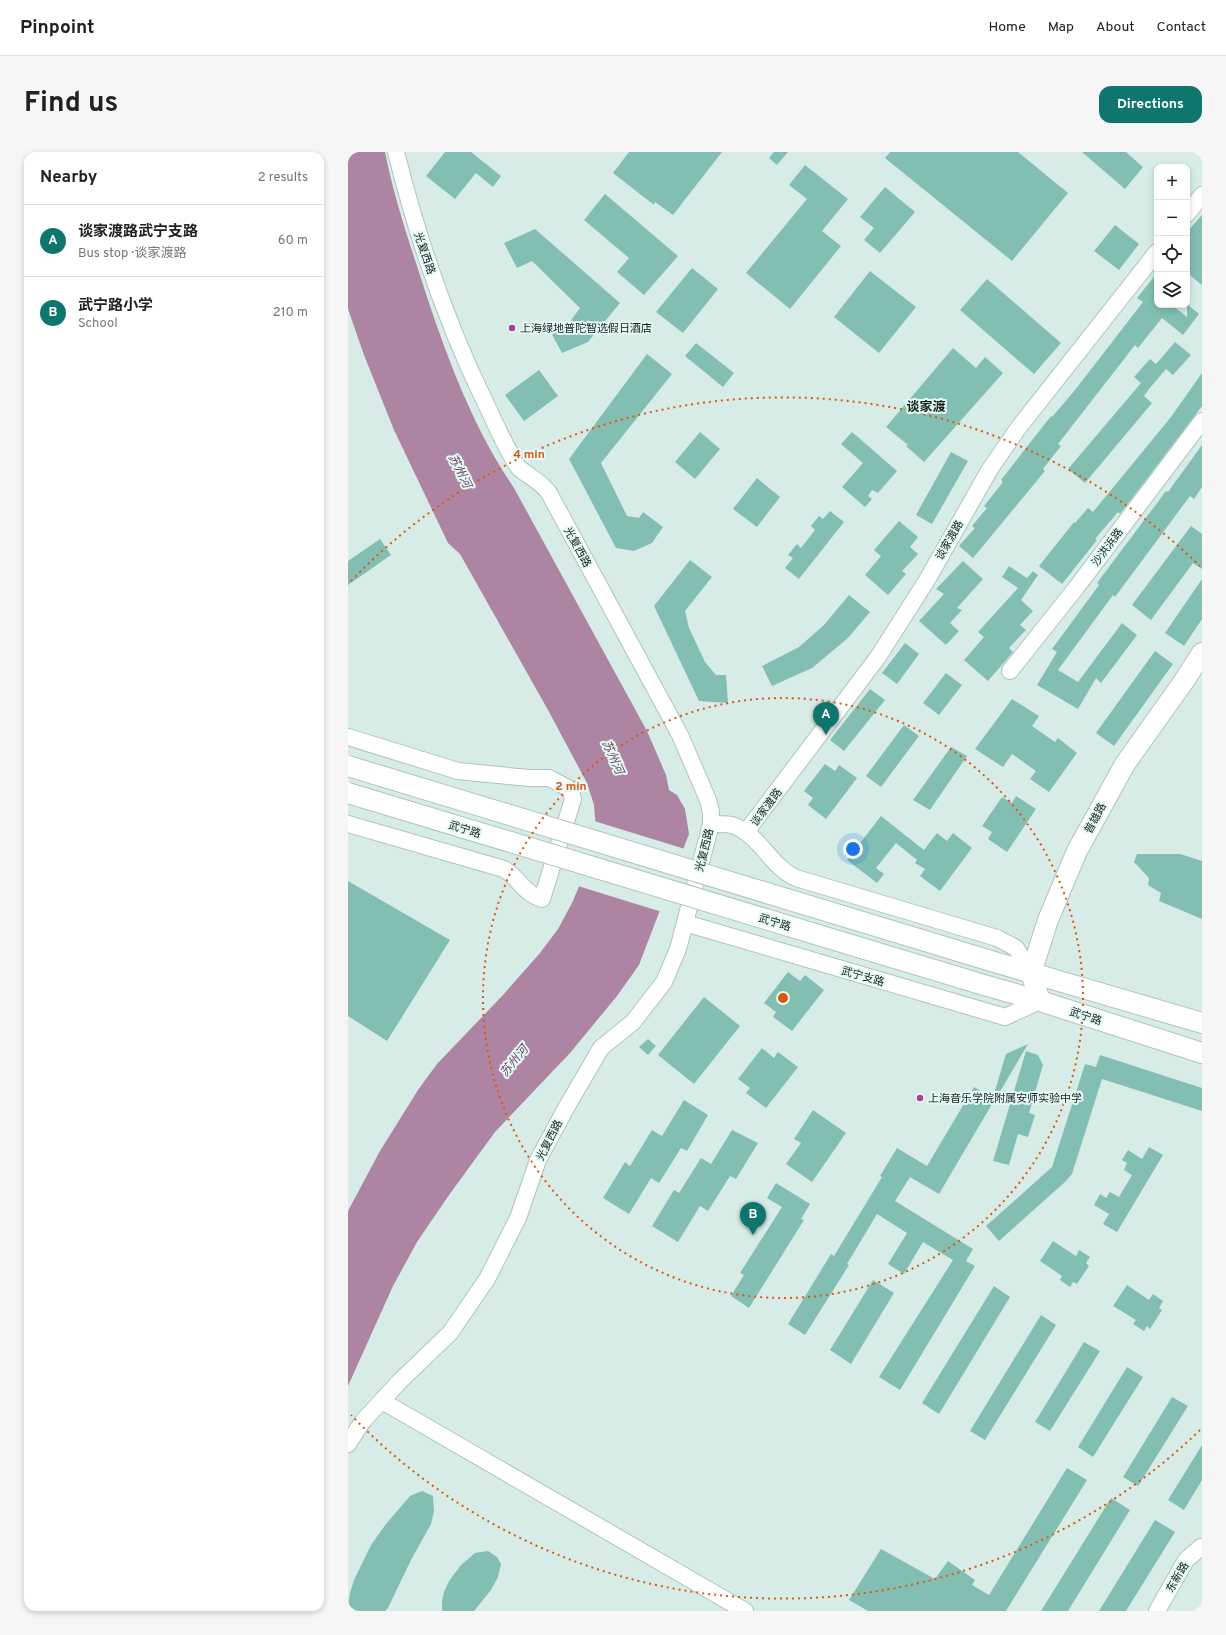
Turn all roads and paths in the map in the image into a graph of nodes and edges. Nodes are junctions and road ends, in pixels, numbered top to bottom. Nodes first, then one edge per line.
1 (396, 152) edge
2 (1202, 195) edge
3 (1190, 210) edge
4 (1154, 256) edge
5 (1202, 421) edge
6 (1202, 652) edge
7 (1010, 671) dead end
8 (348, 737) edge
9 (348, 766) edge
10 (348, 793) edge
11 (348, 824) edge
12 (711, 824) junction
13 (746, 832) junction
14 (685, 923) junction
15 (1031, 972) junction
16 (1040, 1001) junction
17 (1202, 1023) edge
18 (1202, 1054) edge
19 (382, 1401) junction
20 (348, 1444) edge
21 (1201, 1546) edge
22 (745, 1611) edge
23 (1157, 1611) edge
24 (1169, 1611) edge

1 - 12 street, 光复西路
2 - 3 street
4 - 13 street, 谈家渡路
5 - 7 street, 沙洪浜路
6 - 15 main road, 普雄路
8 - 11 street
9 - 15 main road, bridge
10 - 16 main road, 武宁路, bridge
12 - 13 street
12 - 14 street, 光复西路
13 - 15 street
14 - 16 street, 武宁支路
14 - 19 street, 光复西路
15 - 16 main road
15 - 17 main road
16 - 18 main road, 武宁路
19 - 20 street, 光复西路
19 - 22 street
21 - 23 street, 东新路
21 - 24 street, 东新路

